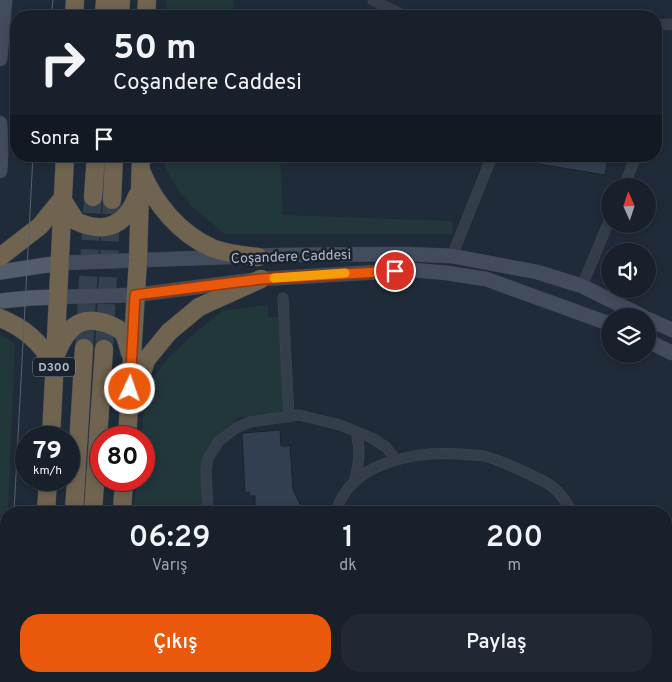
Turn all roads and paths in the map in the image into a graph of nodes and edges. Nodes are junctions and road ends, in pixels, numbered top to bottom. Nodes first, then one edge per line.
1 (5, 0) edge
2 (373, 0) edge
3 (392, 10) edge
4 (0, 60) edge
5 (0, 123) edge
6 (65, 162) edge
7 (96, 162) edge
8 (114, 162) edge
9 (490, 162) edge
10 (634, 162) edge
11 (141, 164) edge
12 (0, 171) edge
13 (627, 178) edge
14 (140, 191) junction
15 (93, 197) tunnel mouth
16 (62, 199) junction
17 (112, 200) tunnel mouth
18 (604, 233) edge
19 (452, 256) junction
20 (258, 257) junction
21 (138, 260) junction
22 (1, 263) edge
23 (60, 263) junction
24 (261, 279) junction
25 (582, 286) junction
26 (135, 295) junction
27 (57, 297) junction
28 (283, 298) dead end
29 (0, 301) edge
30 (626, 308) edge
31 (0, 318) edge
32 (601, 321) edge
33 (656, 323) edge
34 (672, 330) edge
35 (656, 346) edge
36 (84, 348) tunnel mouth
37 (104, 349) tunnel mouth
38 (672, 353) edge
39 (132, 358) junction
40 (54, 362) junction
41 (289, 417) junction
42 (128, 419) junction
43 (51, 426) edge
44 (128, 426) edge
45 (356, 432) junction
46 (396, 460) junction
47 (354, 482) junction
48 (47, 491) edge
49 (123, 491) edge
50 (46, 506) edge
51 (74, 506) edge
52 (93, 506) edge
53 (122, 506) edge
54 (208, 506) edge
55 (338, 506) edge
56 (567, 506) edge

1 - 4 main road
2 - 3 street
5 - 12 main road
6 - 16 highway, D300
7 - 15 highway
8 - 17 highway
9 - 19 street
10 - 13 street
11 - 14 highway
11 - 20 highway
14 - 16 highway
14 - 21 highway
16 - 22 highway
16 - 23 highway, D300
18 - 25 street
19 - 20 main road, Coşandere Caddesi
19 - 25 main road, Coşandere Caddesi
20 - 21 main road, Coşandere Caddesi
21 - 23 main road, Coşandere Caddesi
21 - 26 highway
22 - 23 main road
23 - 27 highway, D300
24 - 26 main road, Coşandere Caddesi
24 - 32 main road, Coşandere Caddesi
24 - 42 highway
25 - 30 main road, Coşandere Caddesi
26 - 27 main road, Coşandere Caddesi
26 - 39 highway
27 - 29 main road
27 - 40 highway, D300
28 - 41 street
31 - 40 highway
33 - 34 main road
35 - 38 main road
36 - 51 highway, D300
37 - 52 highway
39 - 40 highway
39 - 42 highway
40 - 43 highway, D300
41 - 45 street
41 - 54 street
42 - 44 highway
45 - 46 street
45 - 47 street
46 - 47 street
46 - 56 street
47 - 55 street
48 - 50 highway
49 - 53 highway

